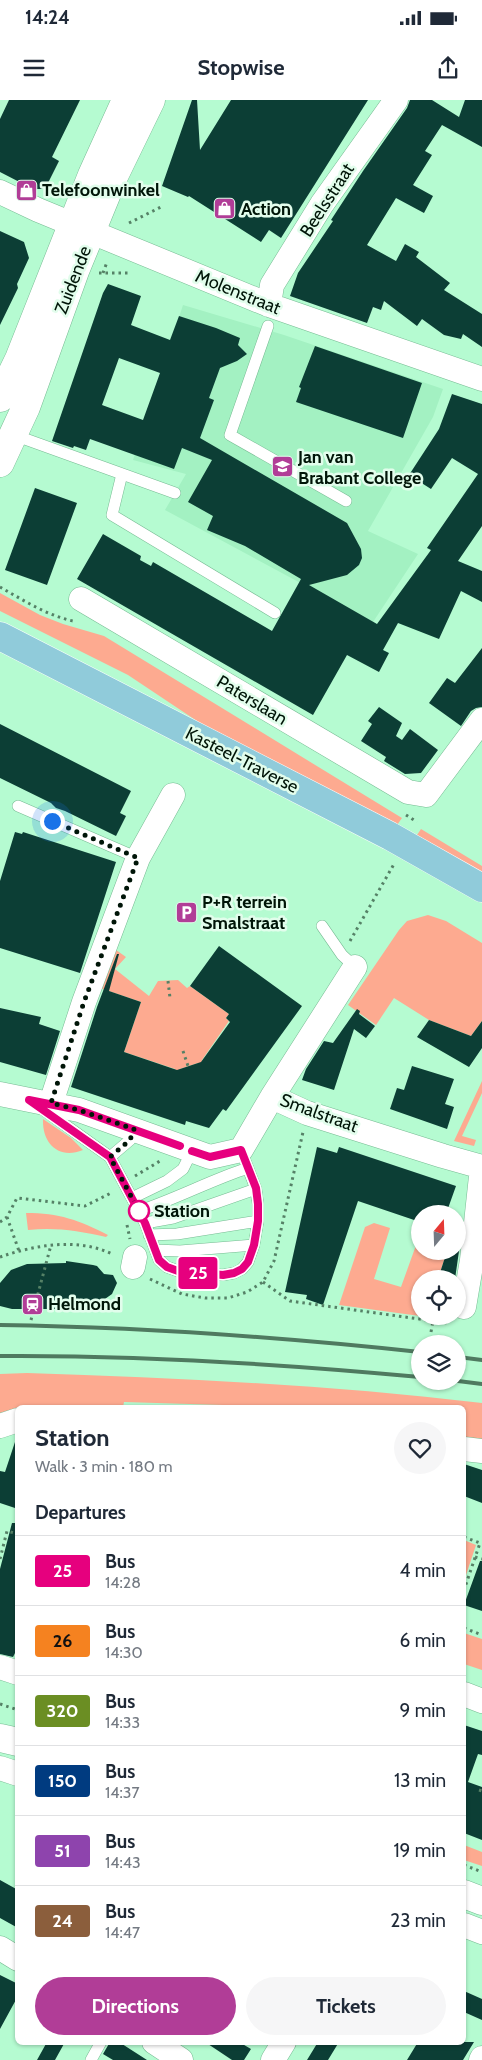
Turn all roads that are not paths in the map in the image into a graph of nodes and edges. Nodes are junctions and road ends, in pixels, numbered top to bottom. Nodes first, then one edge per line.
1 (126, 100) edge
2 (151, 100) edge
3 (396, 100) edge
4 (0, 192) edge
5 (82, 228) junction
6 (268, 316) junction
7 (482, 379) edge
8 (0, 398) edge
9 (14, 435) junction
10 (0, 463) edge
11 (122, 474) junction
12 (175, 494) dead end
13 (346, 501) dead end
14 (81, 599) dead end
15 (275, 613) dead end
16 (0, 636) edge
17 (482, 720) edge
18 (173, 795) dead end
19 (18, 806) dead end
20 (138, 858) junction
21 (482, 888) edge
22 (322, 926) dead end
23 (355, 967) joint
24 (0, 1094) edge
25 (272, 1098) junction
26 (40, 1101) junction
27 (134, 1129) junction
28 (192, 1151) junction
29 (110, 1157) junction
30 (245, 1159) junction
31 (482, 1167) edge
32 (256, 1188) junction
33 (132, 1198) junction
34 (139, 1211) junction
35 (258, 1221) junction
36 (145, 1223) junction
37 (149, 1235) junction
38 (254, 1245) junction
39 (141, 1258) junction
40 (466, 1284) edge
41 (15, 1421) edge
42 (0, 1426) edge
43 (466, 1449) edge
44 (482, 1451) edge
45 (0, 1667) edge
46 (15, 1672) edge
47 (466, 1695) edge
48 (482, 1701) edge
49 (0, 1768) edge
50 (15, 1773) edge
51 (466, 1895) edge
52 (482, 1901) edge
53 (466, 1926) edge
54 (482, 1932) edge
55 (0, 1948) edge
56 (15, 1957) edge
57 (99, 2045) edge
58 (158, 2045) edge
59 (282, 2045) edge
60 (91, 2060) edge
61 (181, 2060) edge
62 (273, 2060) edge

1 - 5 street, Zuidende
2 - 5 street, Zuidende
3 - 6 street, Beelsstraat
4 - 5 street, Molenstraat
5 - 6 street, Molenstraat
5 - 8 street, Zuidende
5 - 9 street, Zuidende
6 - 7 street, Molenstraat
6 - 13 lane
9 - 10 street, Zuidende
9 - 11 lane
11 - 12 lane
11 - 15 lane
14 - 17 street, Paterslaan
16 - 21 main road, Kasteel-Traverse
18 - 20 street
19 - 20 lane
20 - 26 street
22 - 23 lane
23 - 25 street, Smalstraat
24 - 26 street
25 - 30 street
25 - 31 street, Smalstraat
26 - 27 street
26 - 29 lane
27 - 28 street
27 - 29 lane
28 - 30 street
28 - 33 lane
29 - 33 lane
30 - 32 lane
30 - 34 lane
31 - 40 street, Smalstraat
32 - 35 lane
32 - 36 lane
33 - 34 lane
34 - 36 lane
35 - 37 lane
35 - 38 lane
36 - 37 lane
37 - 39 lane
38 - 39 lane
38 - 39 lane
41 - 42 street
43 - 44 street
45 - 46 street
47 - 48 street
49 - 50 street
51 - 52 street
53 - 54 street
55 - 56 street
57 - 60 lane
58 - 61 street
59 - 62 street

